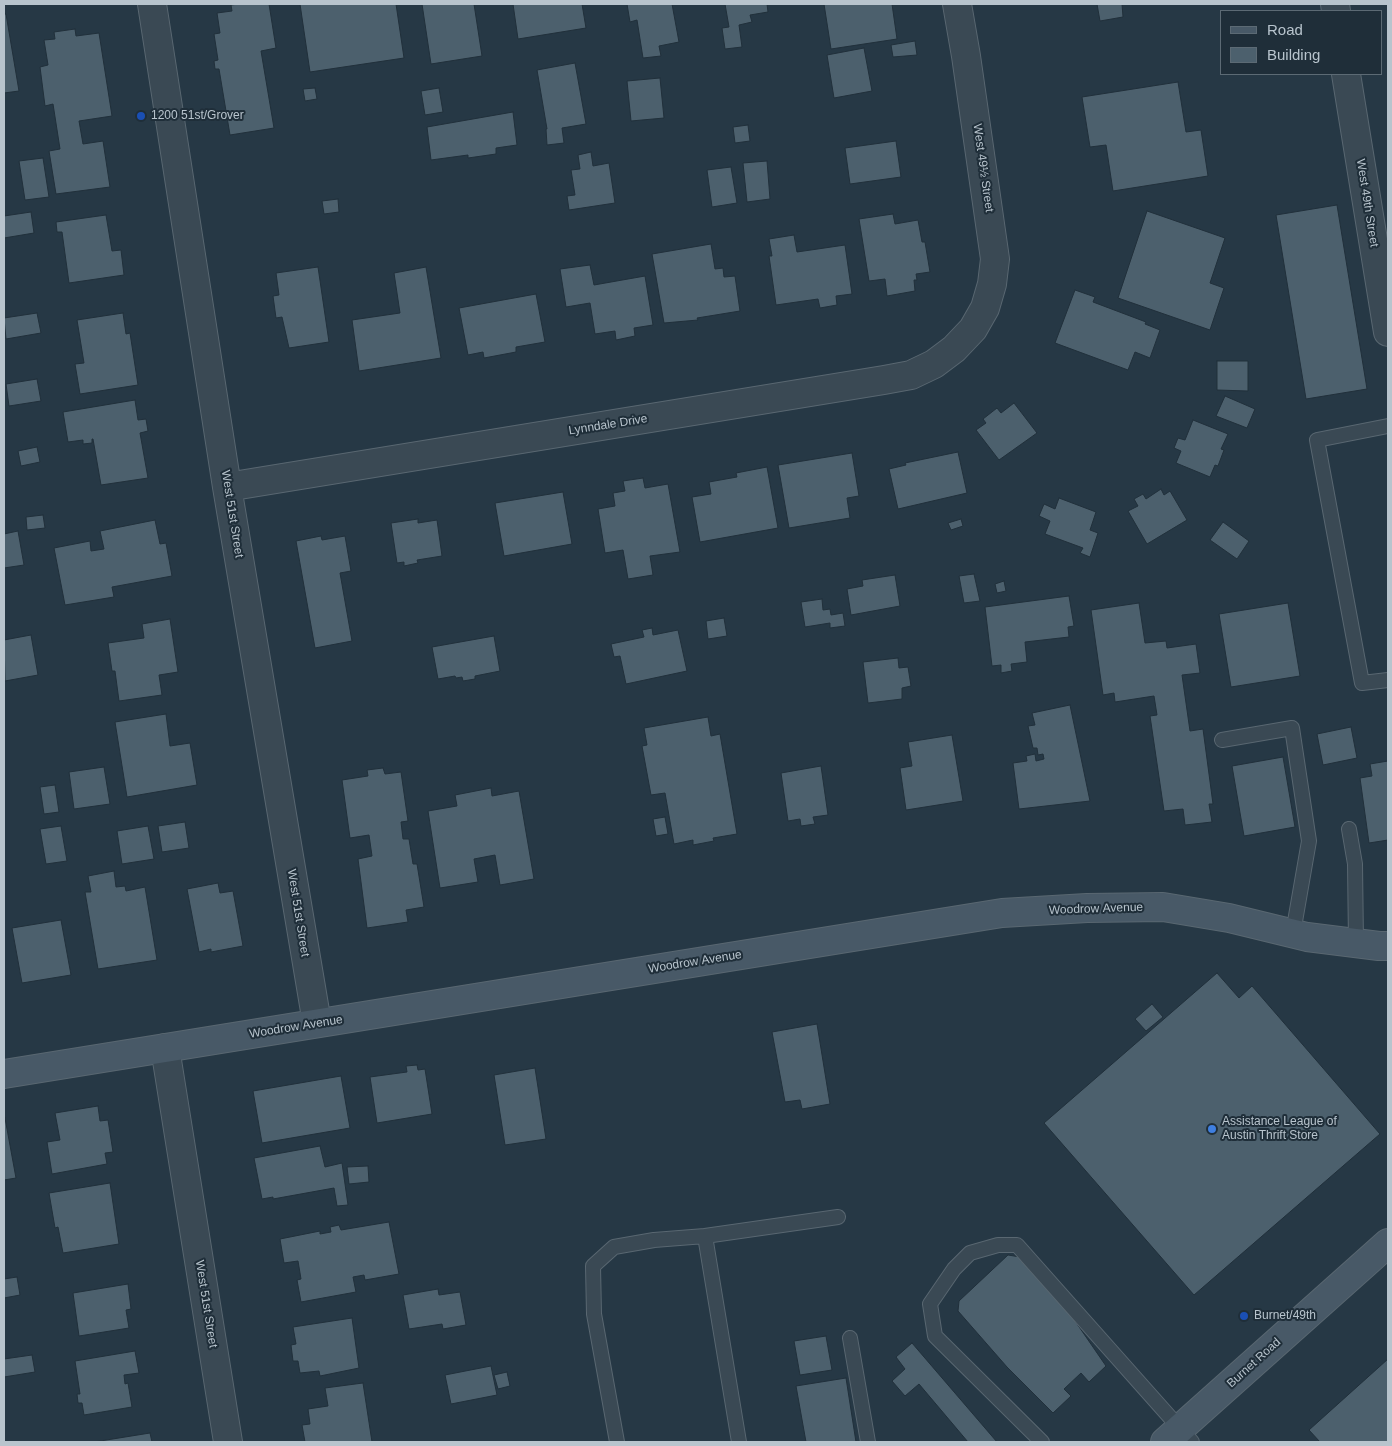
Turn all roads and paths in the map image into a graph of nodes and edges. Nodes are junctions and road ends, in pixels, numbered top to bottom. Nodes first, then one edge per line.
1 (152, 4) edge
2 (957, 4) edge
3 (1346, 75) edge
4 (972, 329) joint
5 (1388, 332) edge
6 (1388, 426) edge
7 (227, 487) junction
8 (1388, 680) edge
9 (1222, 740) dead end
10 (1349, 829) dead end
11 (1293, 934) junction
12 (1356, 943) junction
13 (1388, 946) edge
14 (317, 1023) junction
15 (165, 1048) junction
16 (4, 1074) edge
17 (838, 1217) dead end
18 (705, 1236) junction
19 (1388, 1243) edge
20 (850, 1338) dead end
21 (1179, 1438) edge
22 (228, 1442) edge
23 (617, 1442) edge
24 (739, 1442) edge
25 (868, 1442) edge
26 (1042, 1442) edge

1 - 7 street, West 51st Street
2 - 4 street, West 49½ Street
3 - 5 street, West 49th Street
4 - 7 street, Lynndale Drive
6 - 8 lane
7 - 14 street, West 51st Street
9 - 11 lane
10 - 12 lane
11 - 12 street, Woodrow Avenue
11 - 14 street, Woodrow Avenue
12 - 13 street, Woodrow Avenue
14 - 15 street, Woodrow Avenue
15 - 16 street, Woodrow Avenue
15 - 22 street, West 51st Street
17 - 18 lane
18 - 23 lane
18 - 24 lane
19 - 21 street, Burnet Road
20 - 25 lane
21 - 26 lane

